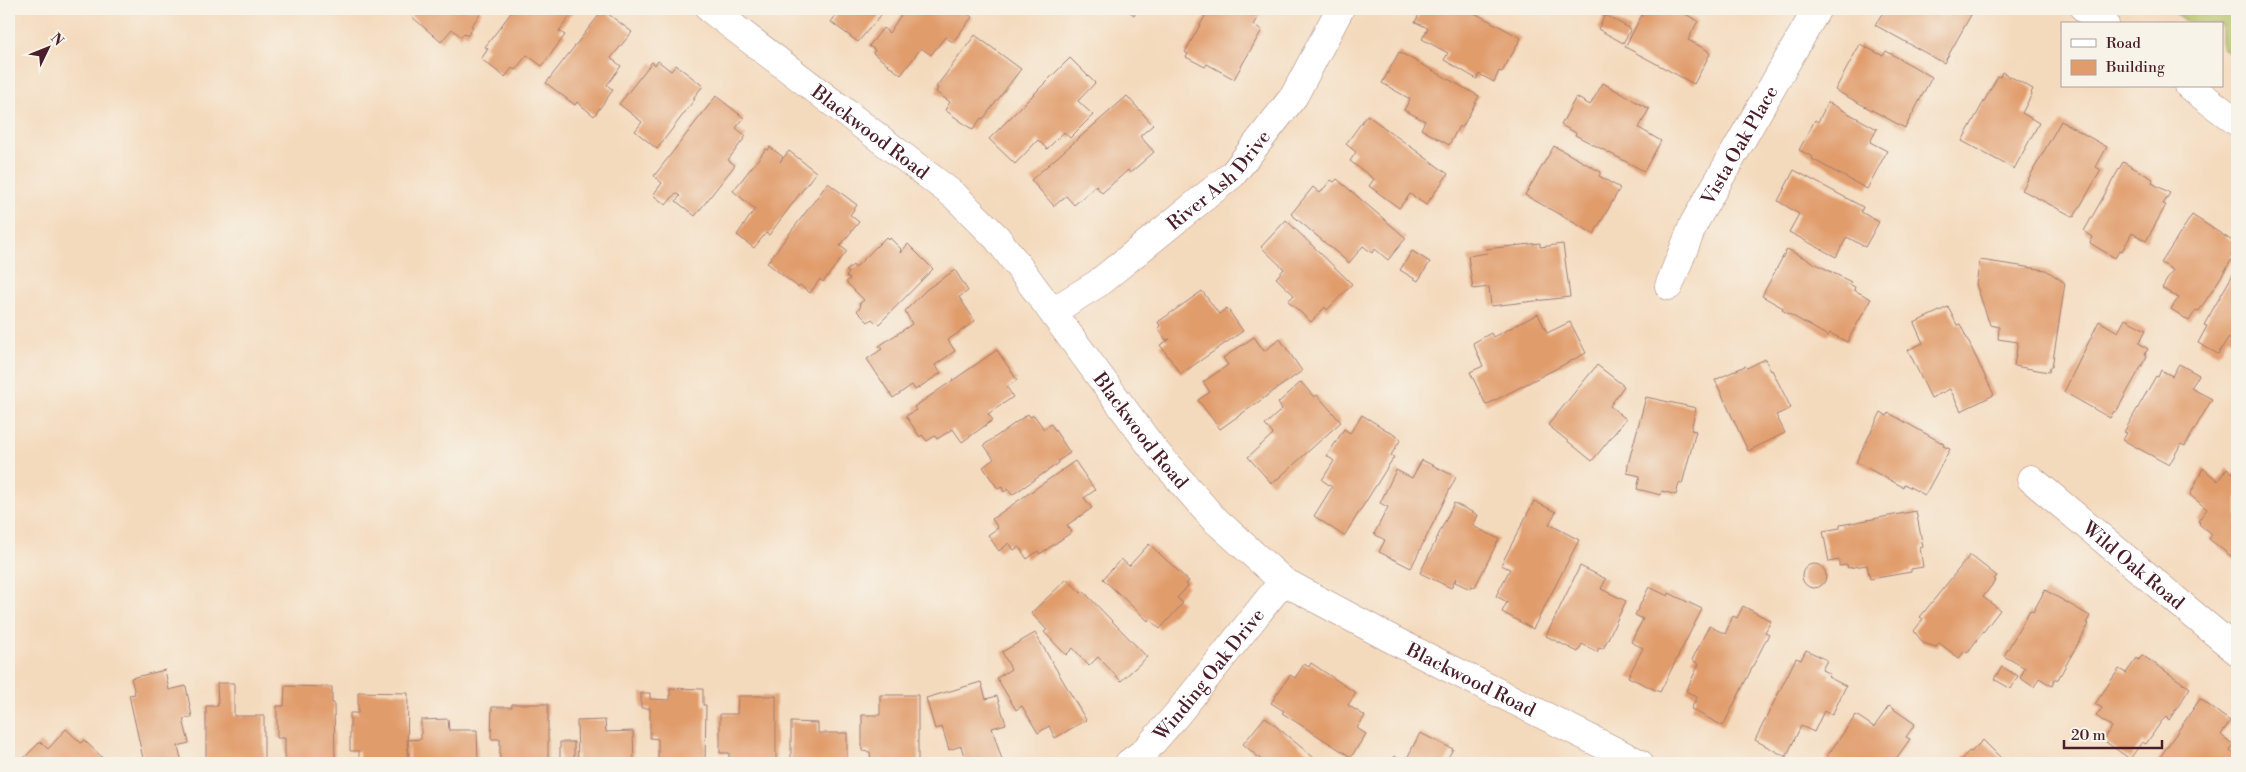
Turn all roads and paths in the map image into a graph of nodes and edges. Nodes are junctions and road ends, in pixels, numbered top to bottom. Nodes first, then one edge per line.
1 (710, 9) edge
2 (1340, 9) edge
3 (1817, 9) edge
4 (2085, 9) edge
5 (2102, 22) edge
6 (2192, 88) edge
7 (2237, 122) edge
8 (1669, 286) dead end
9 (1054, 311) junction
10 (2031, 479) dead end
11 (1283, 581) junction
12 (2237, 651) edge
13 (1129, 763) edge
14 (1638, 763) edge

1 - 9 street, Blackwood Road
2 - 9 street, River Ash Drive
3 - 8 street, Vista Oak Place
4 - 5 street
6 - 7 street
9 - 11 street, Blackwood Road
10 - 12 street, Wild Oak Road
11 - 13 street, Winding Oak Drive
11 - 14 street, Blackwood Road

